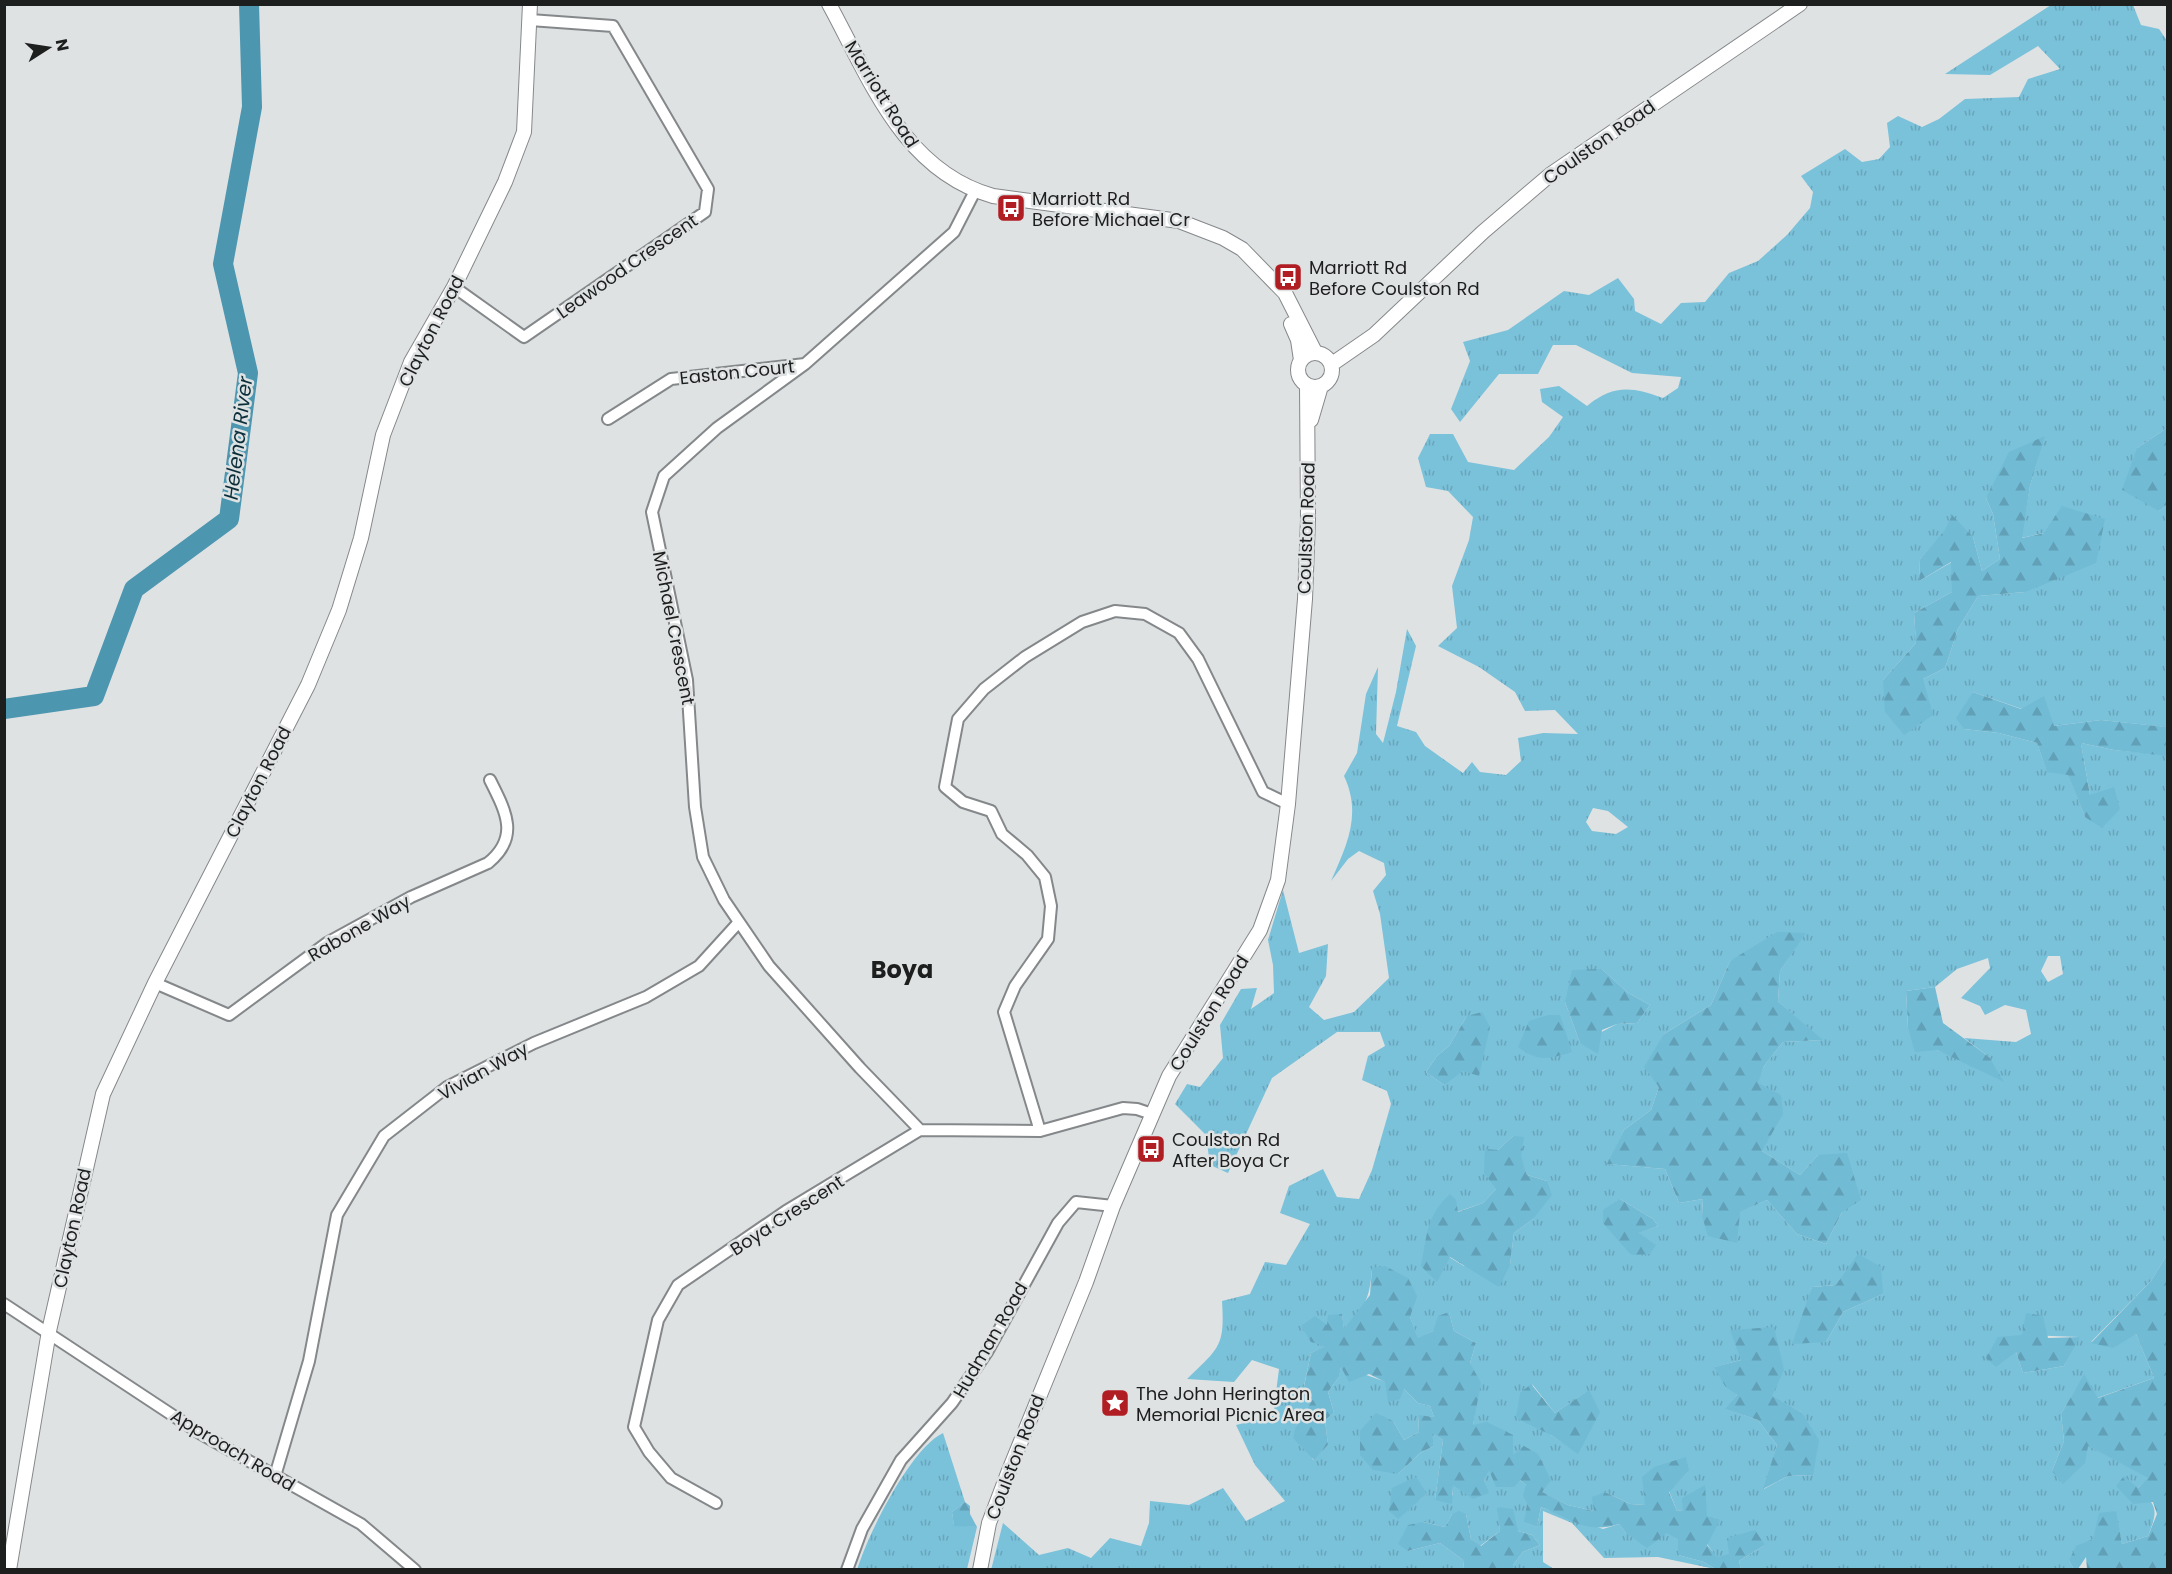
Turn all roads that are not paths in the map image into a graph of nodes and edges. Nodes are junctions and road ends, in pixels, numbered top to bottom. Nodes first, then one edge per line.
1 (530, 4) edge
2 (829, 4) edge
3 (1800, 4) edge
4 (530, 20) junction
5 (975, 191) junction
6 (1276, 286) junction
7 (454, 287) junction
8 (1324, 358) junction
9 (1301, 360) junction
10 (805, 364) junction
11 (1307, 385) junction
12 (1321, 386) junction
13 (608, 419) dead end
14 (1309, 428) junction
15 (490, 780) dead end
16 (1288, 804) junction
17 (739, 922) junction
18 (155, 983) junction
19 (1152, 1114) junction
20 (920, 1130) junction
21 (1040, 1131) junction
22 (1113, 1206) junction
23 (4, 1305) edge
24 (49, 1331) junction
25 (275, 1476) junction
26 (716, 1503) dead end
27 (9, 1569) edge
28 (415, 1569) edge
29 (847, 1569) edge
30 (980, 1569) edge

1 - 4 street, Clayton Road
2 - 5 street, Marriott Road
3 - 8 street, Coulston Road
4 - 7 street, Clayton Road
4 - 7 street, Leawood Crescent
5 - 6 street, Marriott Road
5 - 10 street, Michael Crescent
6 - 8 street, Marriott Road
6 - 9 street, Marriott Road
7 - 18 street, Clayton Road
8 - 9 street
8 - 12 street
9 - 11 street
10 - 13 street, Easton Court
10 - 17 street, Michael Crescent
11 - 12 street
11 - 14 street, Coulston Road
12 - 14 street, Coulston Road
14 - 16 street, Coulston Road
15 - 18 street, Rabone Way
16 - 19 street, Coulston Road
16 - 21 street
17 - 20 street, Michael Crescent
17 - 25 street, Vivian Way
18 - 24 street, Clayton Road
19 - 21 street
19 - 22 street, Coulston Road
20 - 21 street
20 - 26 street, Boya Crescent
22 - 29 street, Hudman Road
22 - 30 street, Coulston Road
23 - 24 street, Approach Road
24 - 25 street, Approach Road
24 - 27 street, Clayton Road
25 - 28 street, Approach Road

